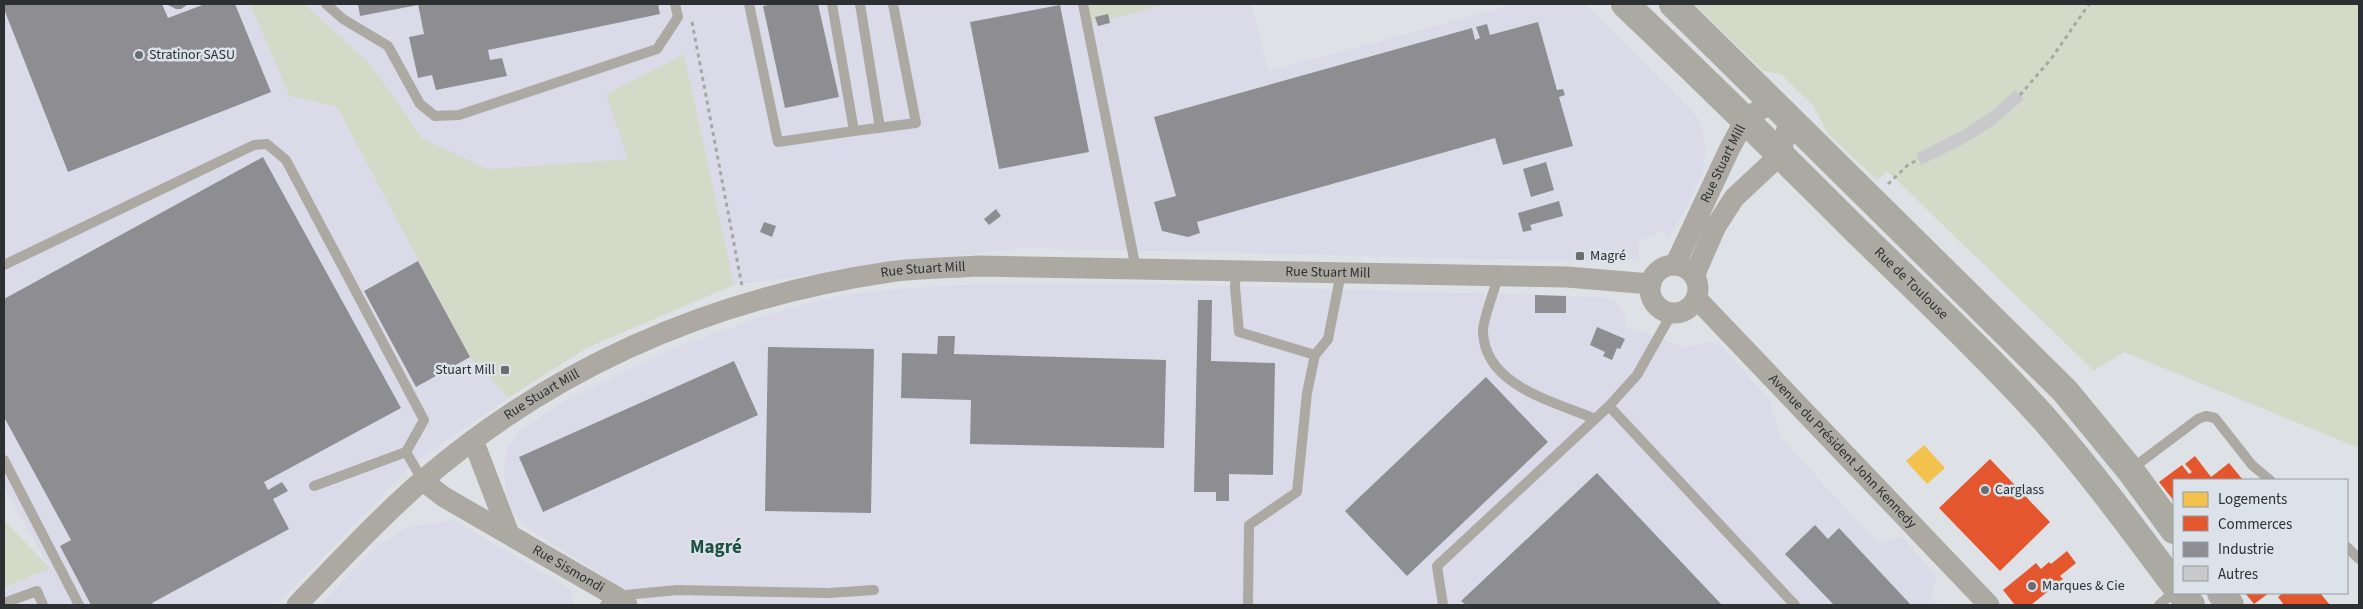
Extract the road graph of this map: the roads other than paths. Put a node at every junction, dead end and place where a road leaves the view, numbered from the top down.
1 (326, 4) edge
2 (675, 4) edge
3 (750, 4) edge
4 (832, 4) edge
5 (860, 4) edge
6 (893, 4) edge
7 (1083, 4) edge
8 (1626, 4) edge
9 (1673, 4) edge
10 (1781, 110) junction
11 (1746, 118) junction
12 (880, 128) junction
13 (854, 131) junction
14 (1780, 154) junction
15 (4, 266) edge
16 (1675, 266) junction
17 (1136, 269) junction
18 (1236, 271) junction
19 (1341, 273) junction
20 (1498, 276) junction
21 (1694, 276) junction
22 (1651, 284) junction
23 (1696, 298) junction
24 (1672, 313) junction
25 (1315, 355) junction
26 (1609, 406) junction
27 (1594, 419) junction
28 (473, 440) junction
29 (406, 452) junction
30 (4, 460) edge
31 (2130, 470) junction
32 (2269, 479) edge
33 (423, 480) junction
34 (314, 486) dead end
35 (2173, 529) edge
36 (509, 534) junction
37 (2348, 548) edge
38 (2359, 559) edge
39 (2173, 583) edge
40 (874, 590) dead end
41 (2173, 593) edge
42 (2182, 594) edge
43 (2222, 594) edge
44 (616, 602) edge
45 (4, 603) edge
46 (43, 605) edge
47 (79, 605) edge
48 (298, 605) edge
49 (1248, 605) edge
50 (1444, 605) edge
51 (1795, 605) edge
52 (1989, 605) edge
53 (2159, 605) edge
54 (2191, 605) edge
55 (2230, 605) edge

1 - 2 lane
3 - 13 lane
4 - 13 lane
5 - 12 lane
6 - 12 lane
7 - 17 lane
8 - 11 main road, Rue de Toulouse
9 - 10 main road
10 - 11 street, Rue Stuart Mill
10 - 14 street
10 - 31 main road
11 - 14 main road, Rue de Toulouse
11 - 16 street, Rue Stuart Mill
12 - 13 lane
14 - 21 street, Rue Stuart Mill
14 - 39 main road, Rue de Toulouse
15 - 29 lane
16 - 21 street
16 - 22 street
17 - 18 street, Rue Stuart Mill
17 - 28 street, Rue Stuart Mill
18 - 19 street, Rue Stuart Mill
18 - 25 lane
19 - 20 street, Rue Stuart Mill
19 - 25 lane
20 - 22 street, Rue Stuart Mill
20 - 27 lane
21 - 23 street
22 - 24 street
23 - 24 street
23 - 52 street, Avenue du Président John Kennedy
24 - 26 lane
25 - 49 lane
26 - 27 lane
26 - 51 lane
27 - 50 lane
28 - 33 street, Rue Stuart Mill
28 - 36 street
29 - 33 lane
29 - 34 lane
30 - 47 lane
31 - 32 lane
31 - 35 main road
33 - 36 street, Rue Sismondi
33 - 48 street, Rue Stuart Mill
36 - 44 street, Rue Sismondi
37 - 38 lane
40 - 44 lane
41 - 53 lane
42 - 54 main road
43 - 55 main road
45 - 46 lane

